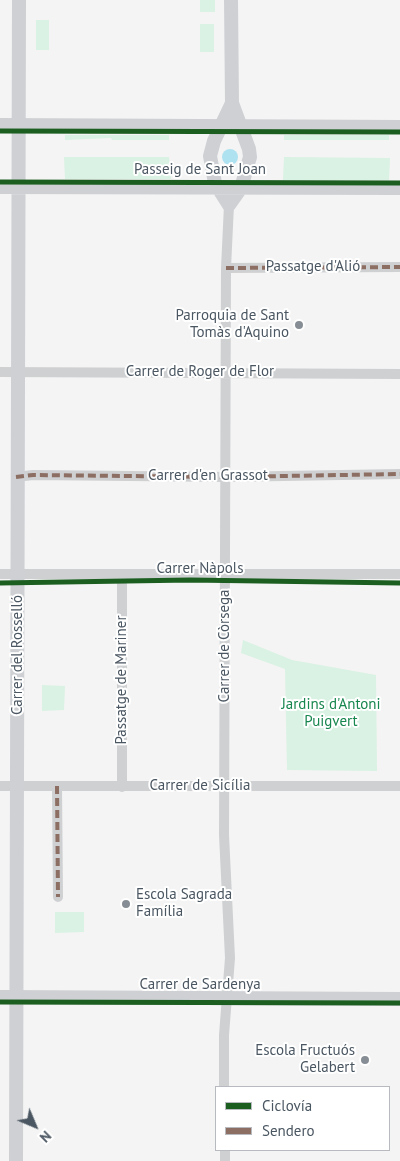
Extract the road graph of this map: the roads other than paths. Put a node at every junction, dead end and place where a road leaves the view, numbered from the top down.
1 (19, 0) edge
2 (231, 0) edge
3 (232, 103) junction
4 (0, 125) edge
5 (18, 125) junction
6 (220, 127) junction
7 (240, 127) junction
8 (400, 127) edge
9 (0, 187) edge
10 (17, 187) junction
11 (218, 188) junction
12 (240, 188) junction
13 (400, 188) edge
14 (229, 205) junction
15 (400, 267) edge
16 (226, 268) junction
17 (0, 372) edge
18 (17, 372) junction
19 (225, 373) junction
20 (400, 374) edge
21 (400, 474) edge
22 (16, 477) junction
23 (225, 477) junction
24 (0, 574) edge
25 (18, 574) junction
26 (122, 574) junction
27 (225, 574) junction
28 (400, 574) edge
29 (0, 786) edge
30 (19, 786) junction
31 (57, 786) junction
32 (224, 786) junction
33 (400, 786) edge
34 (122, 787) junction
35 (58, 897) dead end
36 (0, 997) edge
37 (16, 998) junction
38 (228, 998) junction
39 (400, 999) edge
40 (224, 1086) edge
41 (16, 1161) edge

1 - 5 main road, Carrer del Rosselló
2 - 3 main road
3 - 6 main road
3 - 7 main road
4 - 5 main road
5 - 6 main road
5 - 10 main road, Carrer del Rosselló
6 - 7 main road
6 - 11 main road
7 - 8 main road
7 - 12 main road
9 - 10 main road, Passeig de Sant Joan
10 - 11 main road, Passeig de Sant Joan
10 - 18 main road, Carrer del Rosselló
11 - 12 main road, Passeig de Sant Joan
11 - 14 main road
12 - 13 main road, Passeig de Sant Joan
12 - 14 main road
14 - 16 street, Carrer de Còrsega
15 - 16 street, Passatge d'Alió
16 - 19 street, Carrer de Còrsega
17 - 18 street, Carrer de Roger de Flor
18 - 19 street, Carrer de Roger de Flor
18 - 22 main road, Carrer del Rosselló
19 - 20 street, Carrer de Roger de Flor
19 - 23 street, Carrer de Còrsega
21 - 23 street, Carrer d'en Grassot
22 - 23 street, Carrer d'en Grassot
22 - 25 main road, Carrer del Rosselló
23 - 27 street, Carrer de Còrsega
24 - 25 street
25 - 26 street
25 - 30 main road, Carrer del Rosselló
26 - 27 street
26 - 34 street, Passatge de Mariner
27 - 28 street
27 - 32 street, Carrer de Còrsega
29 - 30 street, Carrer de Sicília
30 - 31 street, Carrer de Sicília
30 - 37 main road, Carrer del Rosselló
31 - 34 street, Carrer de Sicília
31 - 35 street
32 - 33 street, Carrer de Sicília
32 - 34 street, Carrer de Sicília
32 - 38 street, Carrer de Còrsega
36 - 37 main road, Carrer de Sardenya
37 - 38 main road, Carrer de Sardenya
37 - 41 main road, Carrer del Rosselló
38 - 39 main road, Carrer de Sardenya
38 - 40 street, Carrer de Còrsega

